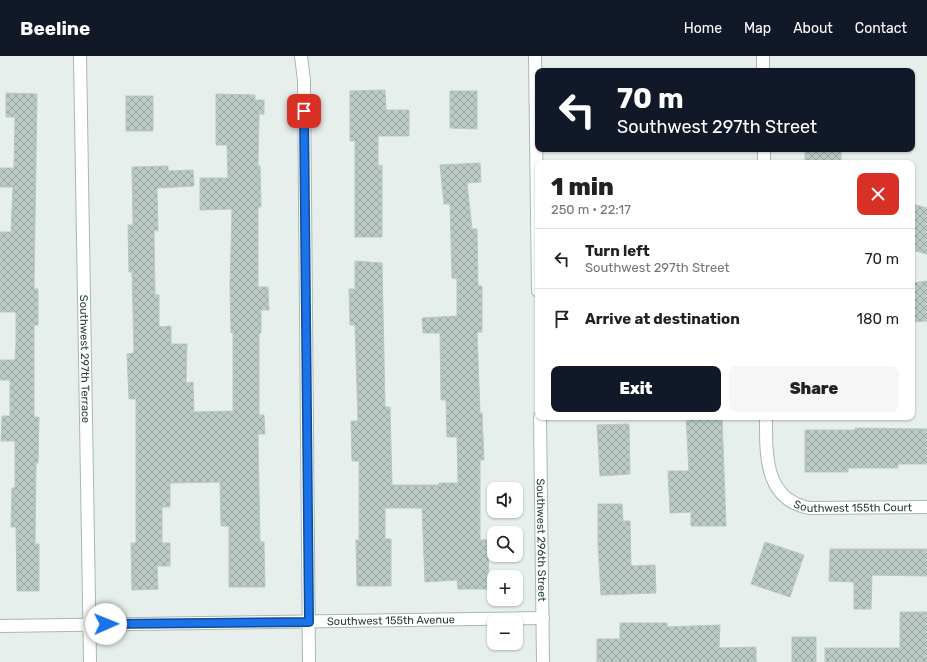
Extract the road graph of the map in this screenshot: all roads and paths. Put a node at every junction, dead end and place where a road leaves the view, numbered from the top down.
1 (80, 56) edge
2 (301, 56) edge
3 (535, 56) edge
4 (763, 56) edge
5 (535, 68) edge
6 (764, 68) edge
7 (540, 420) edge
8 (766, 420) edge
9 (927, 507) edge
10 (543, 618) junction
11 (309, 622) junction
12 (90, 624) junction
13 (0, 626) edge
14 (90, 662) edge
15 (309, 662) edge
16 (543, 662) edge

1 - 12 street, Southwest 297th Terrace
2 - 11 street
3 - 5 street
4 - 6 street
7 - 10 street, Southwest 296th Street
8 - 9 street, Southwest 155th Court
10 - 11 street, Southwest 155th Avenue
10 - 16 street, Southwest 296th Street
11 - 12 street, Southwest 155th Avenue
11 - 15 street
12 - 13 street, Southwest 155th Avenue
12 - 14 street, Southwest 297th Terrace

